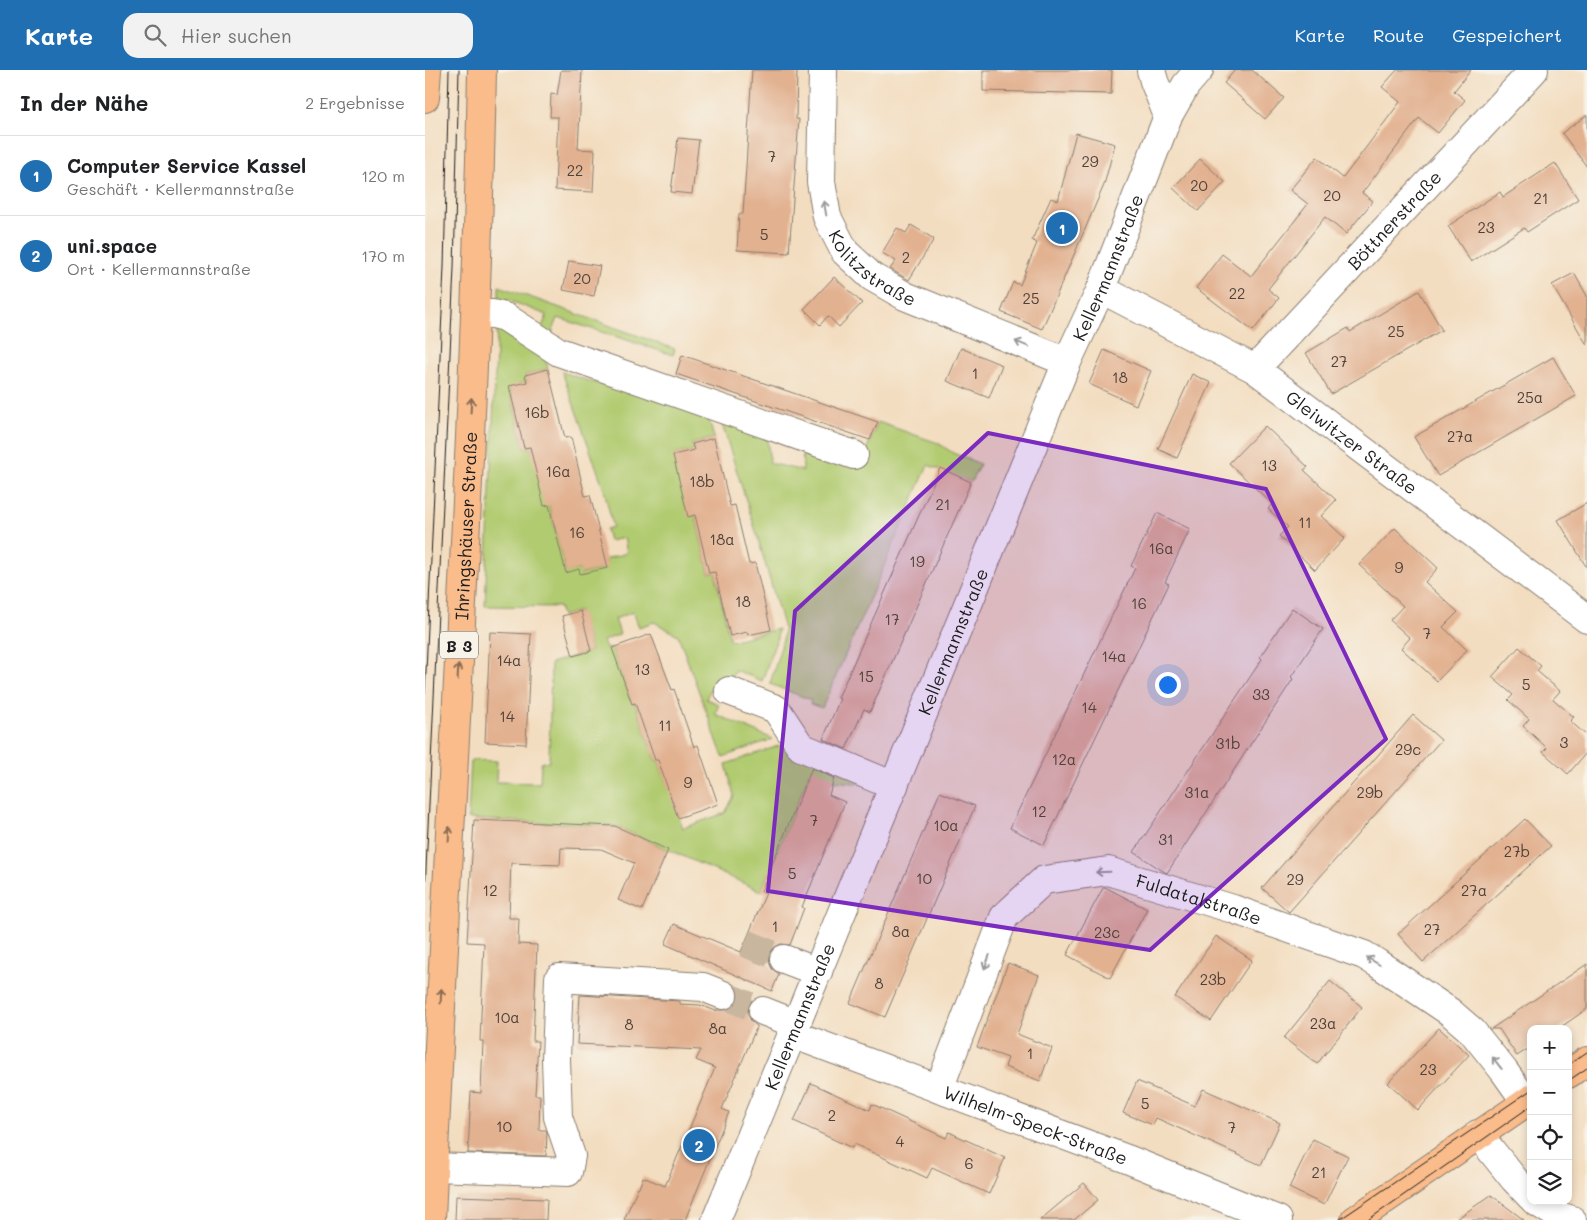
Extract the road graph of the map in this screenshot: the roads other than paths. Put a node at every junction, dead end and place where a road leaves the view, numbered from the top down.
1 (427, 70) edge
2 (482, 70) edge
3 (823, 70) edge
4 (1151, 70) edge
5 (1199, 70) edge
6 (1534, 70) edge
7 (425, 98) edge
8 (1168, 116) junction
9 (1101, 289) junction
10 (476, 314) junction
11 (1067, 362) junction
12 (1255, 369) junction
13 (855, 455) dead end
14 (1587, 620) edge
15 (729, 691) dead end
16 (894, 786) junction
17 (784, 959) tunnel mouth
18 (817, 972) junction
19 (723, 995) tunnel mouth
20 (763, 1011) tunnel mouth
21 (794, 1029) junction
22 (1587, 1061) edge
23 (1572, 1071) edge
24 (939, 1089) junction
25 (1527, 1100) edge
26 (1527, 1102) edge
27 (1478, 1134) junction
28 (434, 1167) junction
29 (1527, 1193) edge
30 (1541, 1205) edge
31 (431, 1220) edge
32 (716, 1220) edge
33 (1278, 1220) edge
34 (1355, 1220) edge
35 (1572, 1220) edge

1 - 7 main road
2 - 10 main road, Ihringshäuser Straße / B 3
11 -> 3 street, Kolitzstraße
4 - 8 street
5 - 8 street, Kellermannstraße
6 - 12 street, Böttnerstraße
8 - 9 street, Kellermannstraße
9 - 11 street, Kellermannstraße
9 - 12 street, Gleiwitzer Straße
10 - 13 street
28 -> 10 main road, Ihringshäuser Straße / B 3
11 - 16 street, Kellermannstraße
12 - 14 street, Gleiwitzer Straße
15 - 16 street
16 - 18 street, Kellermannstraße
17 - 18 street
18 - 21 street, Kellermannstraße
19 - 28 street
20 - 21 street, Wilhelm-Speck-Straße
21 - 24 street, Wilhelm-Speck-Straße
21 - 32 street, Kellermannstraße
22 - 23 main road
25 -> 24 street, Fuldatalstraße
24 - 33 street, Wilhelm-Speck-Straße
26 - 27 main road, Fuldatalstraße
27 - 29 street
27 - 34 main road, Fuldatalstraße
28 - 31 main road, Ihringshäuser Straße / B 3
30 - 35 street

